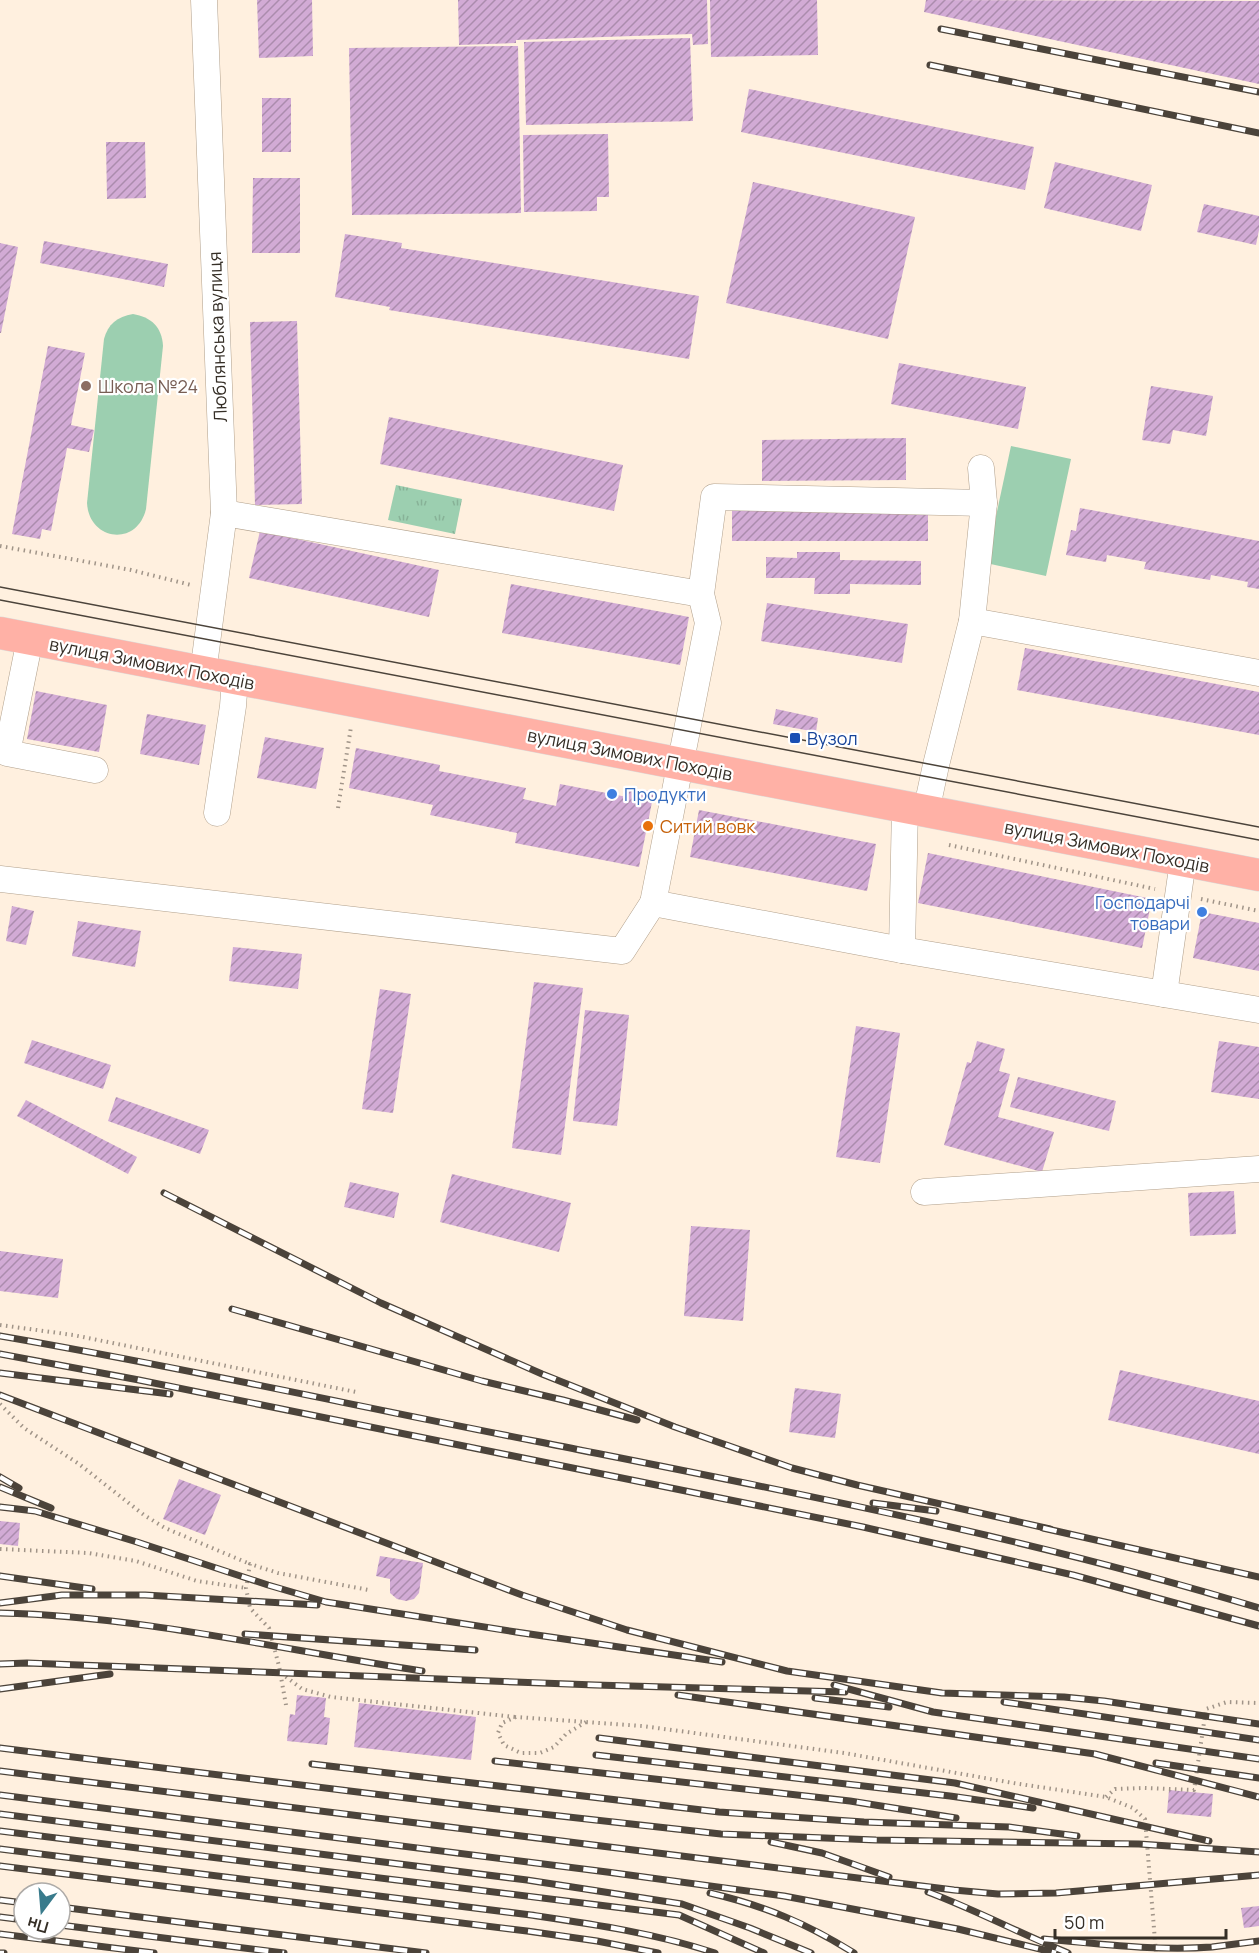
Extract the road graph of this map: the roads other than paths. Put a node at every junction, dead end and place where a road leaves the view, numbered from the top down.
1 (204, 0) edge
2 (981, 468) dead end
3 (984, 503) junction
4 (224, 513) junction
5 (701, 594) junction
6 (972, 621) junction
7 (0, 633) edge
8 (30, 639) junction
9 (203, 673) junction
10 (1259, 673) edge
11 (235, 679) junction
12 (681, 764) junction
13 (95, 770) dead end
14 (916, 809) junction
15 (217, 813) dead end
16 (1183, 861) junction
17 (1259, 875) edge
18 (0, 879) edge
19 (653, 903) junction
20 (902, 950) junction
21 (1164, 994) junction
22 (1259, 1010) edge
23 (1259, 1170) edge
24 (924, 1192) dead end

1 - 4 street, Люблянська вулиця
2 - 3 street
3 - 5 street
3 - 6 street
4 - 5 street
4 - 9 street, Люблянська вулиця
5 - 12 street
6 - 10 street
6 - 14 street
7 - 8 main road, вулиця Зимових Походів
8 - 9 main road, вулиця Зимових Походів
8 - 13 street
9 - 11 main road, вулиця Зимових Походів
11 - 12 main road, вулиця Зимових Походів
11 - 15 street
12 - 14 main road, вулиця Зимових Походів
12 - 19 street
14 - 16 main road, вулиця Зимових Походів
14 - 20 street
16 - 17 main road, вулиця Зимових Походів
16 - 21 street
18 - 19 street
19 - 20 street
20 - 21 street
21 - 22 street
23 - 24 street

